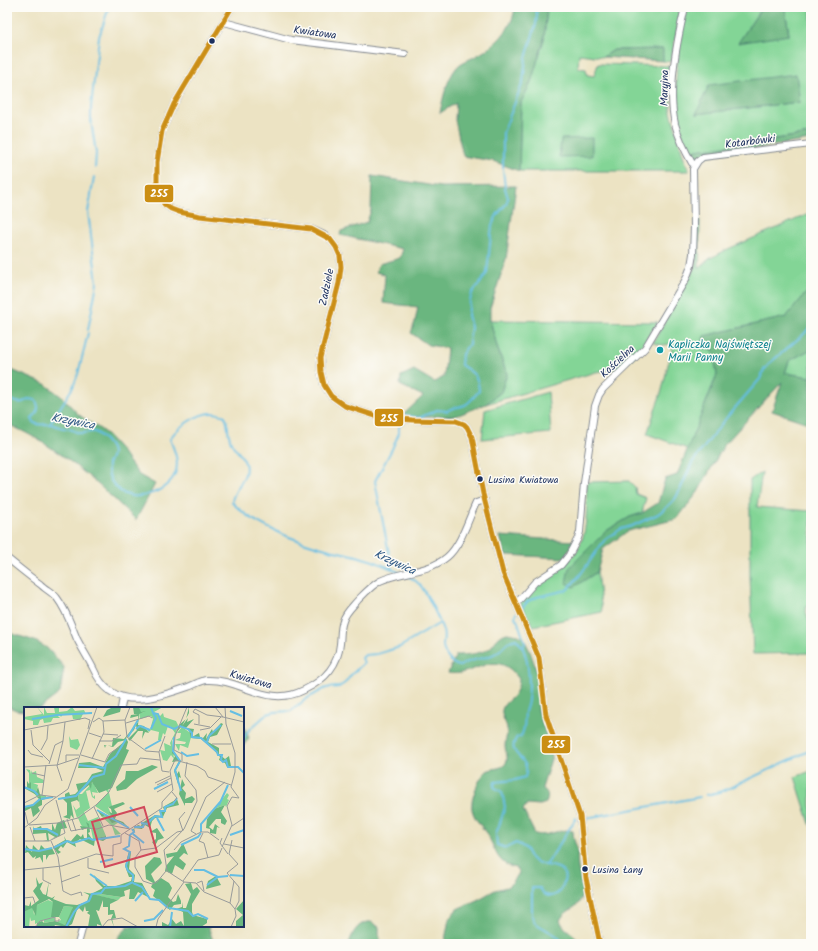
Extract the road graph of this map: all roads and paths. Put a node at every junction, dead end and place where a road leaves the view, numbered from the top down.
1 (232, 7) edge
2 (685, 7) edge
3 (224, 22) junction
4 (405, 54) dead end
5 (811, 144) edge
6 (695, 164) junction
7 (484, 497) junction
8 (7, 558) edge
9 (516, 604) junction
10 (123, 698) junction
11 (121, 707) edge
12 (83, 927) edge
13 (78, 944) edge
14 (600, 944) edge

1 - 3 street, Zadziele
2 - 6 street, Maryjna
3 - 4 street, Kwiatowa
3 - 7 street, Zadziele
5 - 6 street, Kotarbówki
6 - 9 street, Kościelna
7 - 9 street
7 - 10 street, Kwiatowa
8 - 10 street
9 - 14 street
10 - 11 street
12 - 13 street

